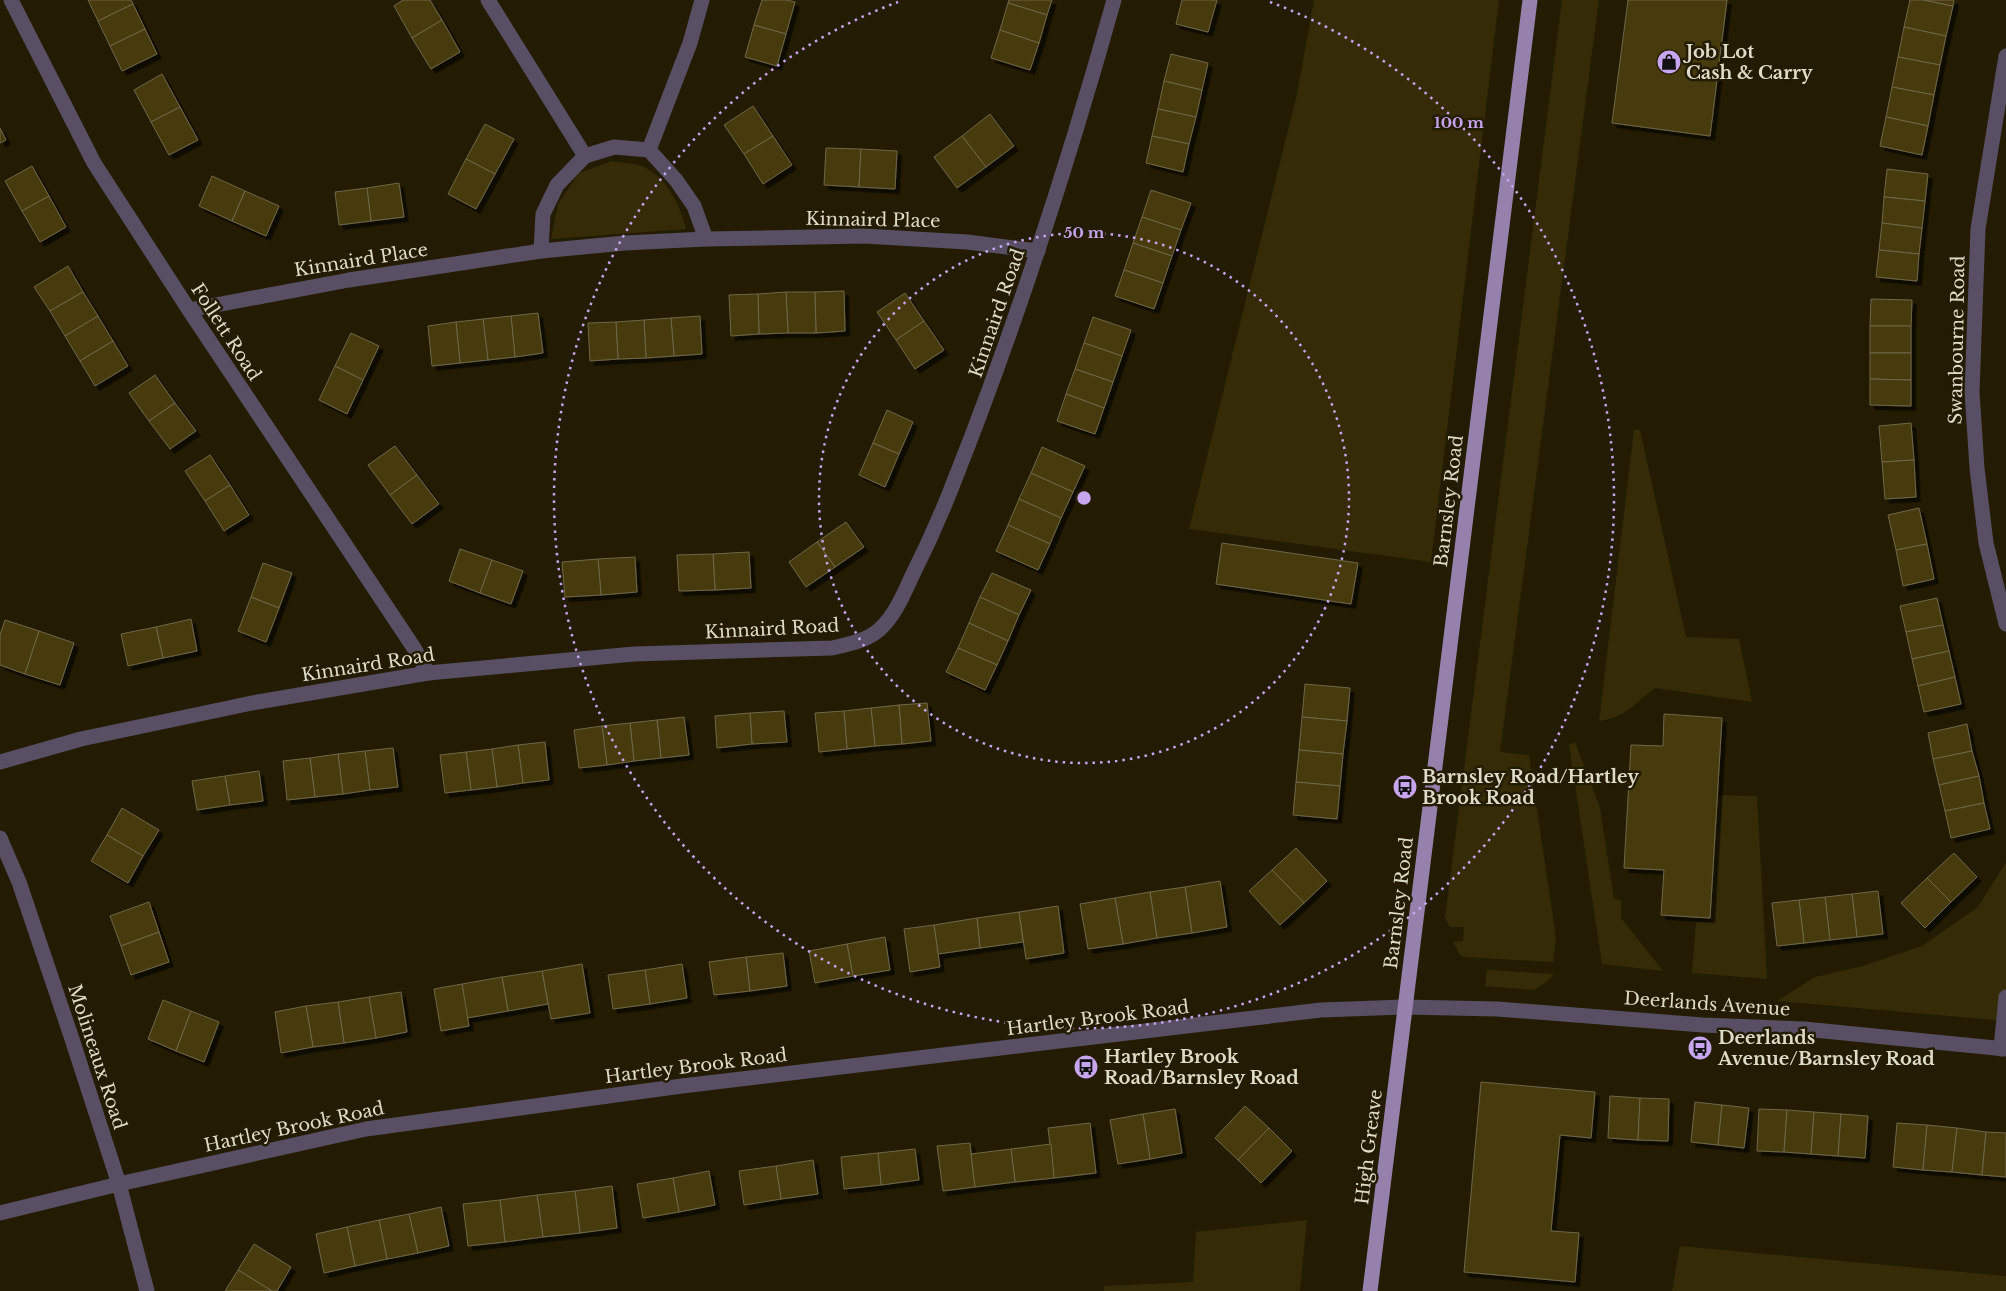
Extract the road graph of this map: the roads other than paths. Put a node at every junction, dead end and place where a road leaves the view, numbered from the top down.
1 (11, 0) edge
2 (488, 0) edge
3 (702, 0) edge
4 (1114, 0) edge
5 (1530, 0) edge
6 (2006, 56) edge
7 (649, 150) junction
8 (585, 156) junction
9 (706, 238) junction
10 (541, 251) junction
11 (1038, 251) junction
12 (189, 310) junction
13 (2006, 624) edge
14 (428, 673) junction
15 (0, 762) edge
16 (0, 838) edge
17 (2006, 997) edge
18 (1404, 1007) junction
19 (2003, 1049) edge
20 (119, 1184) junction
21 (0, 1213) edge
22 (147, 1291) edge
23 (1370, 1291) edge

1 - 12 street, Follett Road
2 - 8 street
3 - 7 street
4 - 11 street, Kinnaird Road
5 - 18 main road, Barnsley Road
6 - 13 street, Swanbourne Road
7 - 8 street
7 - 9 street
8 - 10 street
9 - 10 street, Kinnaird Place
9 - 11 street, Kinnaird Place
10 - 12 street, Kinnaird Place
11 - 14 street, Kinnaird Road
12 - 14 street, Follett Road
14 - 15 street, Kinnaird Road
16 - 20 street, Molineaux Road
17 - 19 street
18 - 19 street, Deerlands Avenue
18 - 20 street, Hartley Brook Road
18 - 23 main road, High Greave
20 - 21 street, Hartley Brook Road
20 - 22 street, Molineaux Road

